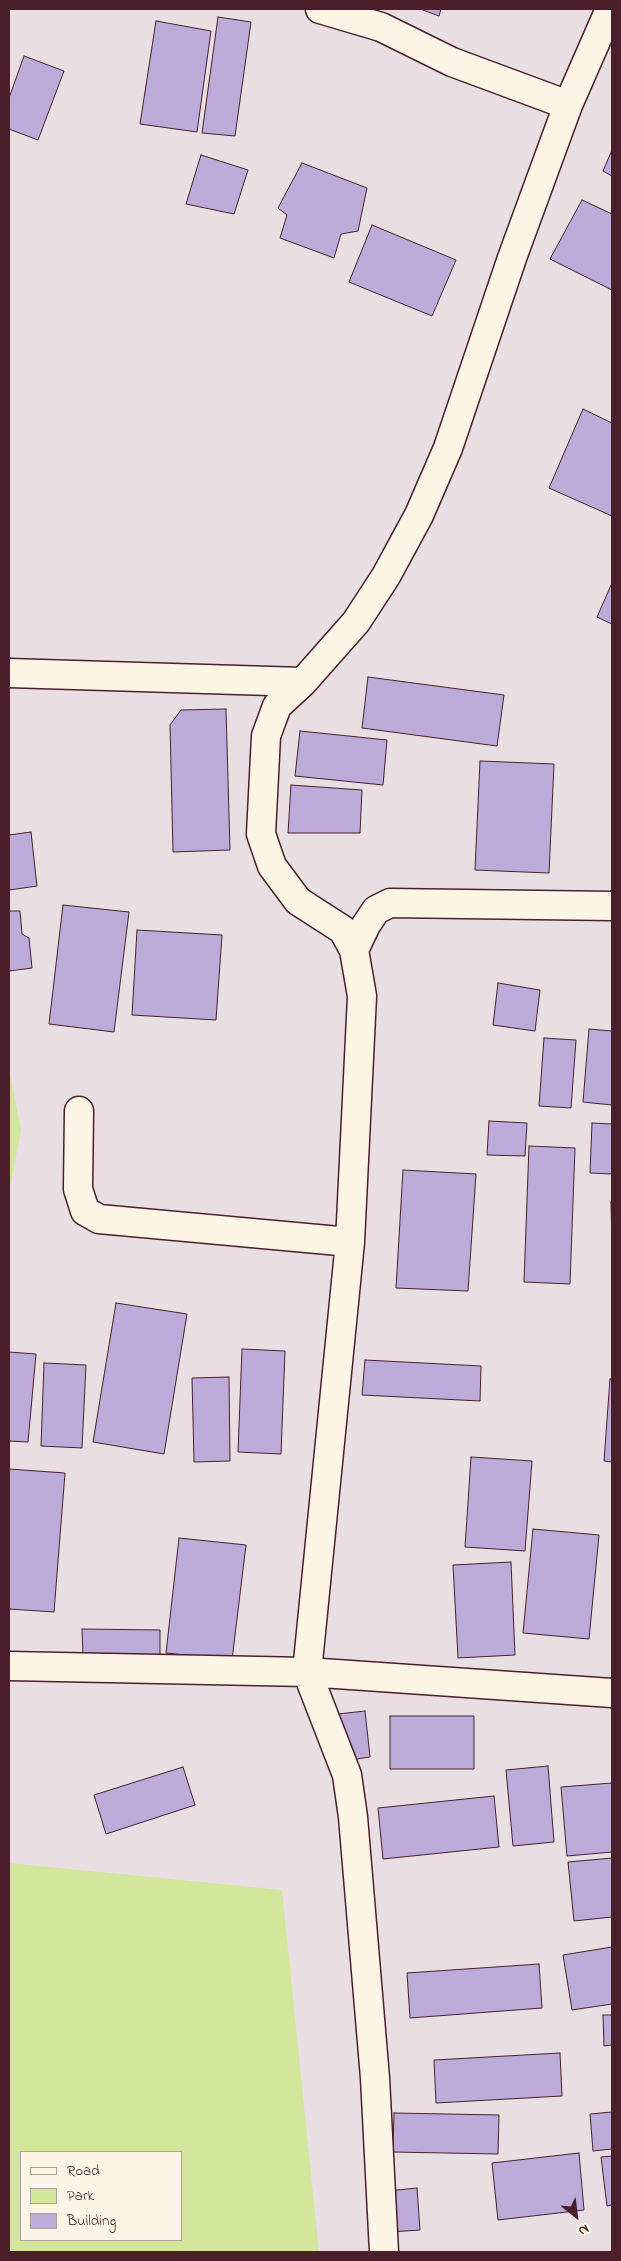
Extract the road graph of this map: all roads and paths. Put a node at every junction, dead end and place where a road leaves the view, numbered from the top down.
1 (320, 9) edge
2 (610, 9) edge
3 (568, 105) junction
4 (9, 673) edge
5 (303, 682) junction
6 (612, 906) edge
7 (354, 950) junction
8 (78, 1111) dead end
9 (350, 1242) junction
10 (9, 1666) edge
11 (307, 1672) junction
12 (612, 1693) edge
13 (384, 2252) edge

1 - 3 street
2 - 3 street
3 - 5 street
4 - 5 street
5 - 7 street
6 - 7 street
7 - 9 street
8 - 9 street
9 - 11 street
10 - 11 street
11 - 12 street
11 - 13 street

